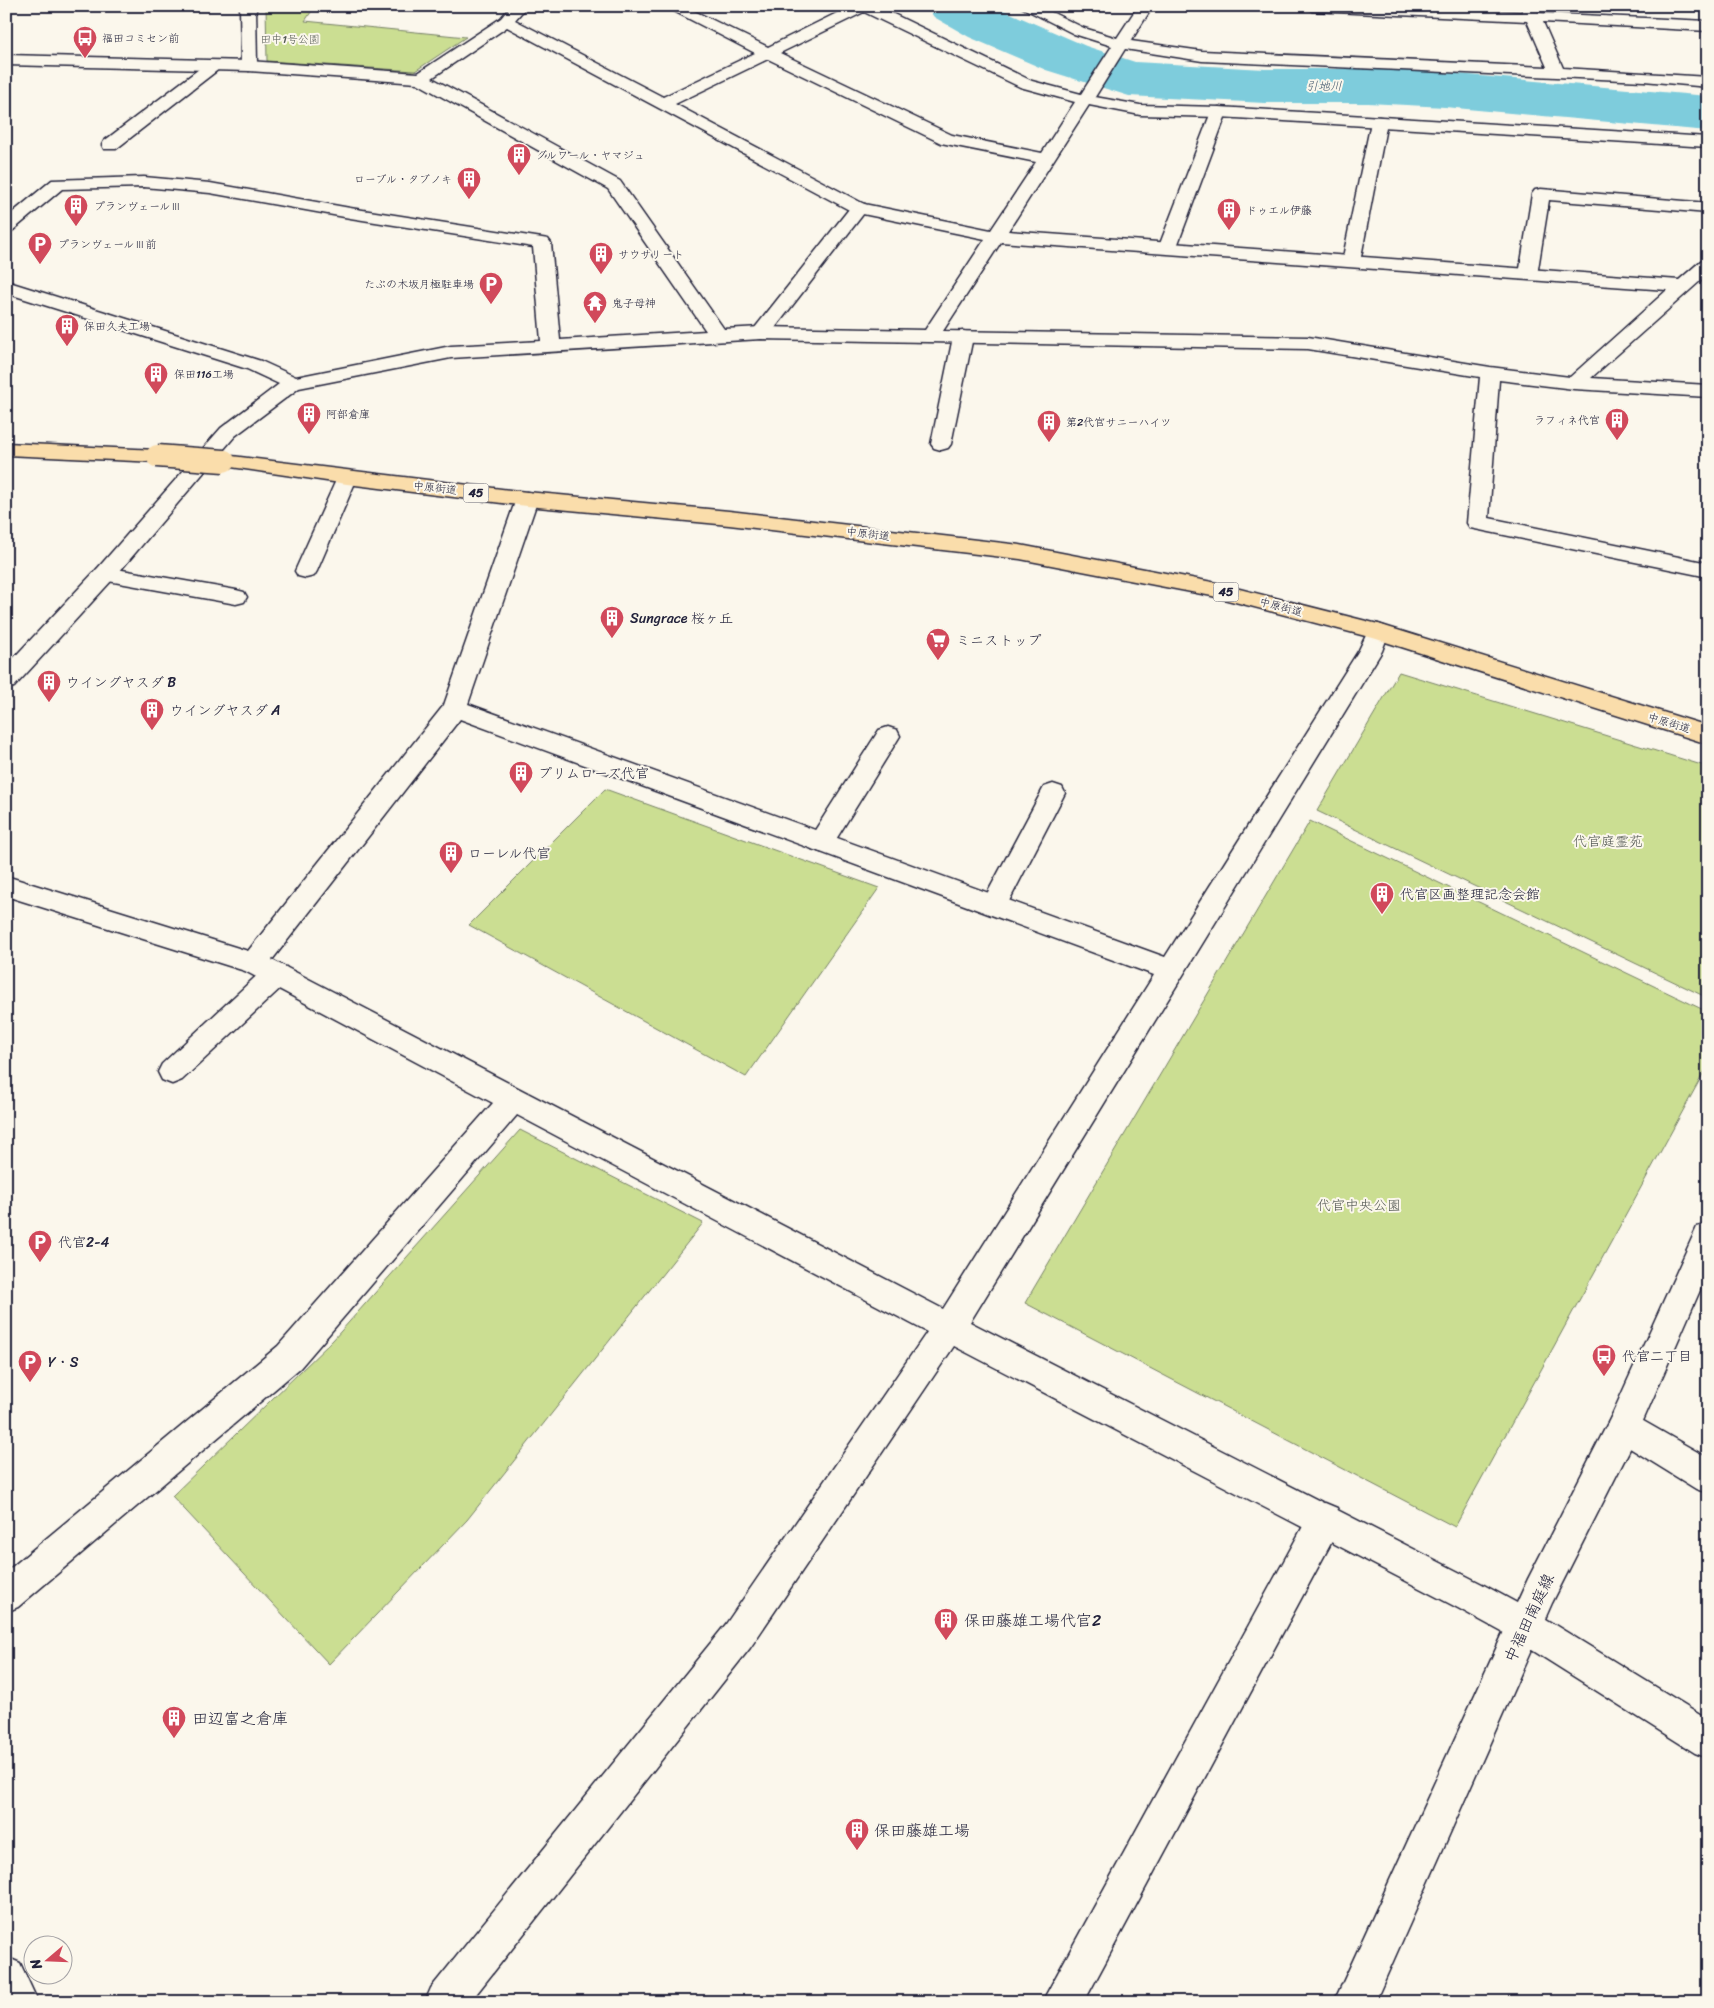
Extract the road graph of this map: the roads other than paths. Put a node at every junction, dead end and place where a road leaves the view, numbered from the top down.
1 (248, 6) edge
2 (520, 6) edge
3 (671, 6) edge
4 (864, 6) edge
5 (1026, 6) edge
6 (1146, 6) edge
7 (1312, 6) edge
8 (1531, 12) edge
9 (506, 21) junction
10 (1708, 26) edge
11 (1120, 44) junction
12 (766, 53) junction
13 (6, 60) edge
14 (213, 66) junction
15 (249, 66) junction
16 (1557, 72) junction
17 (421, 78) junction
18 (1708, 82) edge
19 (1090, 94) junction
20 (664, 103) junction
21 (1219, 112) junction
22 (1380, 122) junction
23 (1708, 142) edge
24 (110, 145) dead end
25 (1047, 159) junction
26 (860, 208) junction
27 (1708, 208) edge
28 (6, 227) edge
29 (996, 236) junction
30 (1167, 249) junction
31 (1351, 262) junction
32 (1708, 264) edge
33 (1528, 275) junction
34 (1682, 286) junction
35 (6, 287) edge
36 (761, 333) junction
37 (718, 334) junction
38 (931, 335) junction
39 (963, 337) junction
40 (551, 346) junction
41 (1490, 373) junction
42 (293, 383) junction
43 (1574, 383) junction
44 (1708, 391) edge
45 (941, 444) dead end
46 (6, 450) edge
47 (347, 478) junction
48 (527, 499) junction
49 (1708, 570) edge
50 (306, 571) dead end
51 (105, 574) junction
52 (236, 597) dead end
53 (1378, 632) junction
54 (6, 681) edge
55 (455, 708) junction
56 (1708, 735) edge
57 (888, 736) dead end
58 (1053, 792) dead end
59 (821, 842) junction
60 (6, 886) edge
61 (994, 905) junction
62 (265, 969) junction
63 (1172, 971) junction
64 (172, 1072) dead end
65 (514, 1099) junction
66 (1708, 1237) edge
67 (950, 1326) junction
68 (1624, 1426) junction
69 (1708, 1477) edge
70 (1325, 1520) junction
71 (6, 1595) edge
72 (1525, 1626) junction
73 (1708, 1740) edge
74 (6, 1977) edge
75 (18, 2002) edge
76 (445, 2002) edge
77 (1062, 2002) edge
78 (1354, 2002) edge

1 - 15 street
2 - 9 street
3 - 12 street
4 - 12 street
4 - 19 street
5 - 11 street
6 - 11 street
7 - 8 street
8 - 10 street
8 - 16 street
9 - 17 street
9 - 20 street
11 - 16 street
11 - 19 street
12 - 20 street
12 - 25 street
13 - 14 street
14 - 15 street
14 - 24 street
15 - 17 street
16 - 18 street
17 - 37 street
19 - 21 street
19 - 25 street
20 - 26 street
21 - 22 street
21 - 30 street
22 - 23 street
22 - 31 street
25 - 29 street
26 - 29 street
26 - 36 street
27 - 33 street
28 - 40 street
29 - 30 street
29 - 38 street
30 - 31 street
31 - 33 street
32 - 34 street
33 - 34 street
34 - 43 street
35 - 42 street
36 - 37 street
36 - 38 street
37 - 40 street
38 - 39 street
39 - 41 street
39 - 45 street
40 - 42 street
41 - 43 street
41 - 49 street
42 - 51 street
43 - 44 street
46 - 47 main road, 中原街道 / 45, bridge
47 - 48 main road, 中原街道 / 45
47 - 50 street
48 - 53 main road, 中原街道 / 45
48 - 55 street
51 - 52 street
51 - 54 street
53 - 56 main road, 中原街道 / 45
53 - 63 street
55 - 59 street
55 - 62 street
57 - 59 street
58 - 61 street
59 - 61 street
60 - 62 street
61 - 63 street
62 - 64 street
62 - 65 street
63 - 67 street
65 - 67 street
65 - 71 street
66 - 68 street, 中福田南庭線
67 - 70 street
67 - 76 street
68 - 69 street
68 - 72 street, 中福田南庭線
70 - 72 street
70 - 77 street
72 - 73 street
72 - 78 street, 中福田南庭線
74 - 75 street

